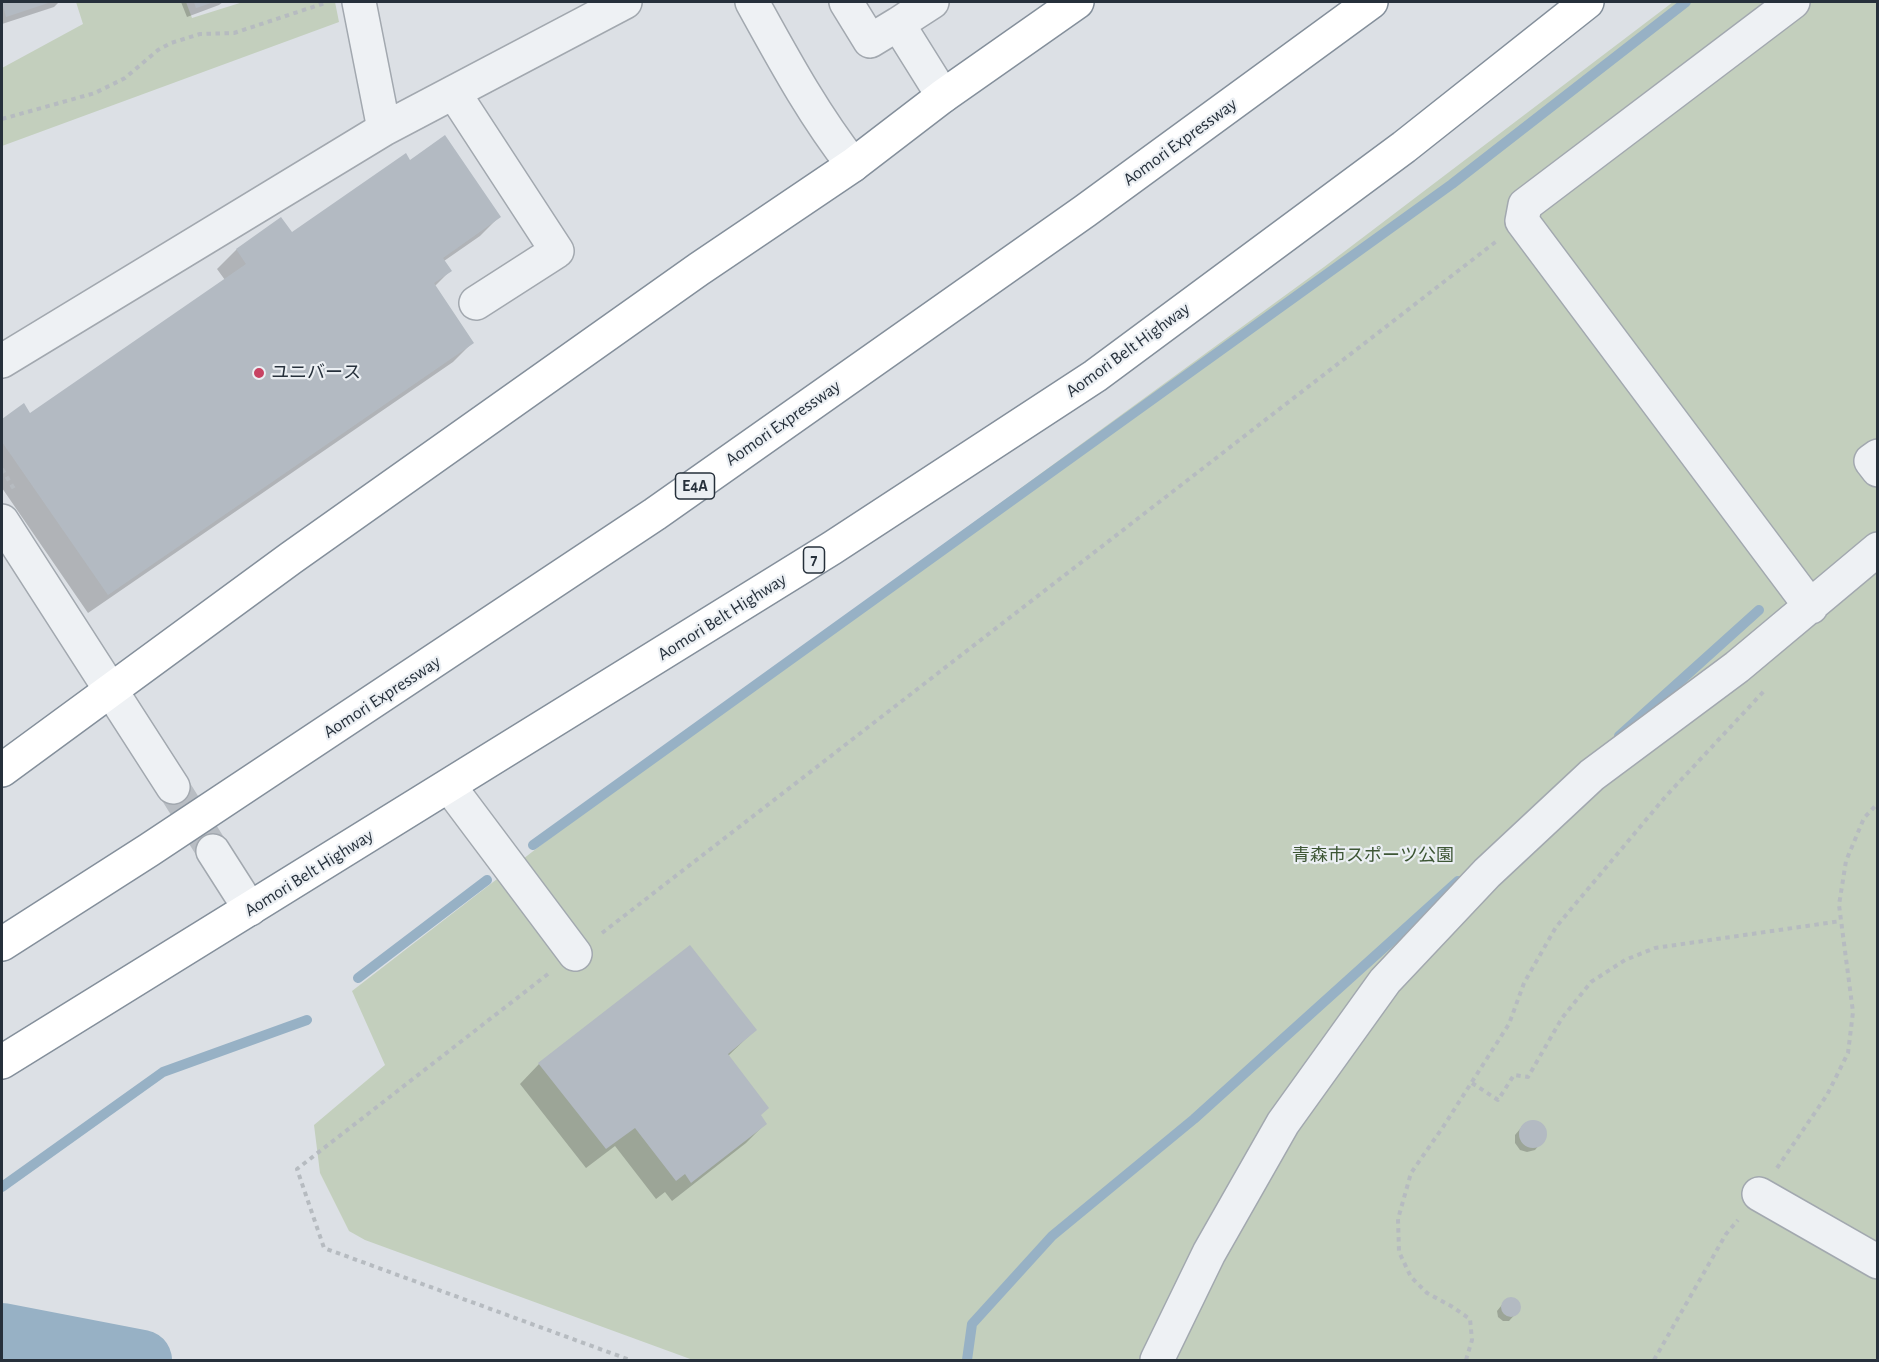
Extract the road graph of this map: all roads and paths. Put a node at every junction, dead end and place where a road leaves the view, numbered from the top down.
1 (329, 2) edge
2 (359, 2) edge
3 (625, 2) edge
4 (752, 2) edge
5 (846, 2) edge
6 (932, 2) edge
7 (1371, 2) edge
8 (1587, 2) edge
9 (1793, 2) edge
10 (1056, 7) edge
11 (898, 24) junction
12 (454, 93) junction
13 (943, 96) junction
14 (2, 119) edge
15 (384, 129) junction
16 (853, 165) junction
17 (1522, 222) junction
18 (476, 303) dead end
19 (2, 361) edge
20 (1878, 456) edge
21 (1878, 470) edge
22 (2, 521) edge
23 (1878, 549) edge
24 (1811, 607) junction
25 (1769, 686) dead end
26 (110, 690) junction
27 (2, 770) edge
28 (449, 786) junction
29 (173, 787) tunnel mouth
30 (1878, 803) edge
31 (213, 852) tunnel mouth
32 (250, 909) junction
33 (1842, 921) junction
34 (2, 944) edge
35 (575, 954) junction
36 (2, 1062) edge
37 (1472, 1083) junction
38 (1759, 1194) junction
39 (1878, 1262) edge
40 (630, 1360) edge
41 (1156, 1360) edge
42 (1466, 1360) edge
43 (1654, 1360) edge

1 - 14 path
2 - 15 street
3 - 12 street
4 - 16 street
5 - 11 street
6 - 11 street
7 - 34 highway, Aomori Expressway / E4A
8 - 28 highway, Aomori Belt Highway / 7
9 - 17 street
10 - 13 highway
11 - 13 street
12 - 15 street
12 - 18 street
13 - 16 highway
15 - 19 street
16 - 26 highway
17 - 24 street
17 - 35 path
20 - 21 street
22 - 26 street
23 - 24 street
24 - 41 street
25 - 37 path
26 - 27 highway
26 - 29 street
28 - 32 highway, Aomori Belt Highway / 7
28 - 35 street
30 - 33 path
31 - 32 street
32 - 36 highway, Aomori Belt Highway / 7
33 - 37 path
33 - 38 path
35 - 40 path
37 - 42 path
38 - 39 street
38 - 43 path

